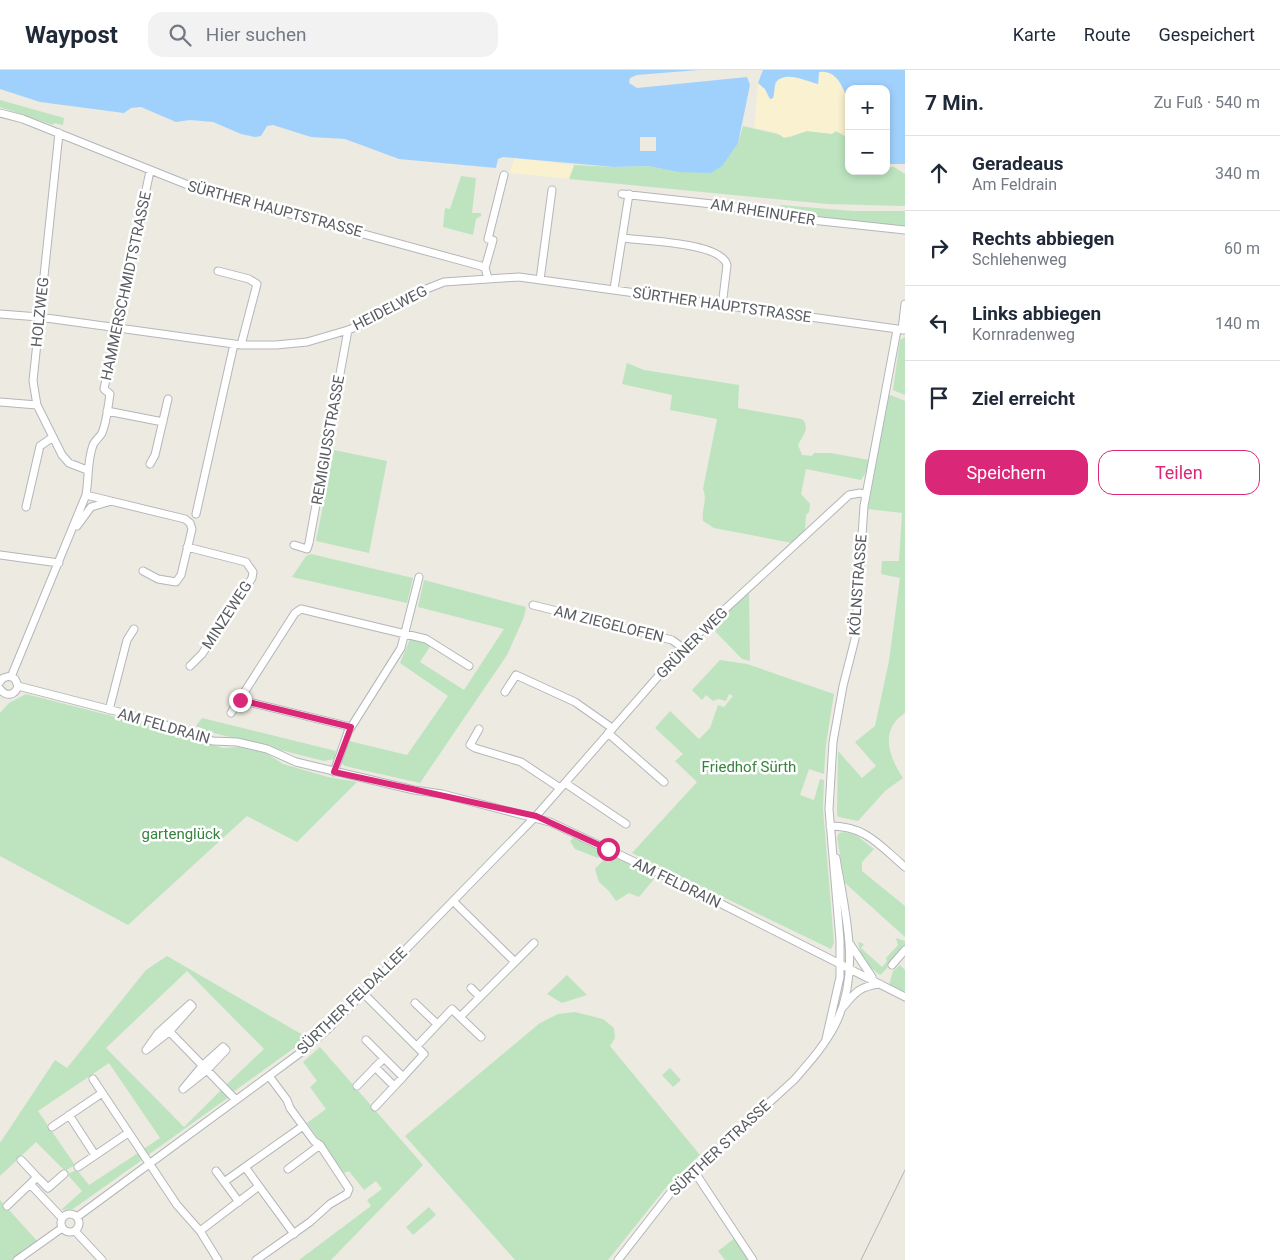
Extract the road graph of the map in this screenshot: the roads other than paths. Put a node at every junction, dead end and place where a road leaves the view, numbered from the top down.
1 (0, 113) edge
2 (60, 133) junction
3 (150, 171) junction
4 (504, 176) dead end
5 (552, 190) dead end
6 (905, 230) edge
7 (623, 238) junction
8 (485, 268) junction
9 (218, 271) dead end
10 (488, 278) junction
11 (540, 280) junction
12 (614, 290) junction
13 (905, 304) edge
14 (722, 306) junction
15 (0, 314) edge
16 (39, 317) junction
17 (118, 328) junction
18 (348, 330) junction
19 (901, 330) edge
20 (237, 345) junction
21 (168, 399) dead end
22 (0, 402) edge
23 (37, 405) junction
24 (107, 411) junction
25 (163, 422) junction
26 (53, 438) junction
27 (150, 464) dead end
28 (87, 470) junction
29 (86, 494) junction
30 (866, 495) junction
31 (111, 501) junction
32 (26, 507) dead end
33 (196, 514) dead end
34 (72, 532) junction
35 (294, 545) dead end
36 (187, 547) junction
37 (0, 555) edge
38 (59, 563) junction
39 (143, 571) dead end
40 (419, 577) dead end
41 (533, 605) dead end
42 (134, 629) dead end
43 (405, 634) junction
44 (683, 648) junction
45 (190, 666) dead end
46 (469, 666) dead end
47 (11, 677) junction
48 (0, 682) edge
49 (18, 686) junction
50 (505, 692) dead end
51 (2, 694) edge
52 (240, 700) junction
53 (109, 710) junction
54 (231, 712) dead end
55 (351, 727) junction
56 (479, 730) dead end
57 (610, 731) junction
58 (334, 772) junction
59 (664, 782) dead end
60 (562, 785) junction
61 (536, 816) junction
62 (626, 824) dead end
63 (830, 826) junction
64 (831, 840) junction
65 (905, 867) edge
66 (453, 901) junction
67 (534, 943) dead end
68 (850, 944) junction
69 (905, 950) edge
70 (902, 961) edge
71 (515, 962) junction
72 (840, 963) junction
73 (892, 965) dead end
74 (849, 968) junction
75 (873, 980) junction
76 (880, 984) junction
77 (471, 988) dead end
78 (363, 993) junction
79 (905, 996) edge
80 (480, 997) junction
81 (415, 1003) dead end
82 (841, 1011) junction
83 (460, 1017) junction
84 (437, 1024) junction
85 (167, 1029) dead end
86 (481, 1037) dead end
87 (826, 1039) junction
88 (366, 1040) dead end
89 (417, 1046) junction
90 (384, 1058) junction
91 (375, 1067) junction
92 (269, 1076) junction
93 (403, 1077) junction
94 (92, 1079) dead end
95 (357, 1086) dead end
96 (394, 1086) junction
97 (102, 1094) junction
98 (236, 1100) junction
99 (375, 1107) dead end
100 (69, 1115) junction
101 (303, 1126) junction
102 (52, 1127) dead end
103 (128, 1133) junction
104 (320, 1145) junction
105 (95, 1155) junction
106 (21, 1160) dead end
107 (149, 1163) junction
108 (78, 1167) dead end
109 (245, 1167) junction
110 (288, 1169) dead end
111 (216, 1171) dead end
112 (694, 1171) junction
113 (64, 1174) dead end
114 (37, 1177) junction
115 (224, 1182) junction
116 (30, 1184) junction
117 (259, 1186) junction
118 (48, 1188) junction
119 (41, 1195) junction
120 (239, 1202) junction
121 (6, 1206) dead end
122 (77, 1217) junction
123 (62, 1218) junction
124 (62, 1228) junction
125 (75, 1231) junction
126 (200, 1231) junction
127 (294, 1234) junction
128 (17, 1260) edge
129 (102, 1260) edge
130 (218, 1260) edge
131 (256, 1260) edge
132 (618, 1260) edge
133 (753, 1260) edge

1 - 2 street, SÜRTHER HAUPTSTRASSE
2 - 3 street, SÜRTHER HAUPTSTRASSE
2 - 16 street, HOLZWEG
3 - 8 street, SÜRTHER HAUPTSTRASSE
3 - 17 street, HAMMERSCHMIDTSTRASSE
4 - 8 street
5 - 11 street
6 - 7 street, AM RHEINUFER
7 - 12 street
7 - 14 street
8 - 10 street
9 - 20 street
10 - 11 street, HEIDELWEG
10 - 18 street, HEIDELWEG
11 - 12 street, SÜRTHER HAUPTSTRASSE
12 - 14 street, SÜRTHER HAUPTSTRASSE
13 - 19 street, KÖLNSTRASSE
14 - 19 street, SÜRTHER HAUPTSTRASSE
15 - 16 street, HEIDELWEG
16 - 17 street, HEIDELWEG
16 - 23 street, HOLZWEG
17 - 20 street, HEIDELWEG
17 - 24 street, HAMMERSCHMIDTSTRASSE
18 - 20 street, HEIDELWEG
18 - 35 street, REMIGIUSSTRASSE
19 - 30 street, KÖLNSTRASSE
20 - 33 street
21 - 25 street
22 - 23 street
23 - 26 street, HOLZWEG
24 - 25 street
24 - 28 street, HAMMERSCHMIDTSTRASSE
25 - 27 street
26 - 28 street, HOLZWEG
26 - 32 street
28 - 29 street, HAMMERSCHMIDTSTRASSE
29 - 31 street
29 - 34 street, HAMMERSCHMIDTSTRASSE
30 - 44 street, GRÜNER WEG
30 - 63 street, KÖLNSTRASSE
31 - 34 street
31 - 36 street
34 - 38 street, HAMMERSCHMIDTSTRASSE
36 - 39 street
36 - 45 street, MINZEWEG
37 - 38 street
38 - 47 street, HAMMERSCHMIDTSTRASSE
40 - 43 street
41 - 44 street, AM ZIEGELOFEN
42 - 53 street
43 - 46 street
43 - 52 street
43 - 55 street
44 - 57 street, GRÜNER WEG
47 - 48 street
47 - 49 street
49 - 51 street
49 - 53 street, AM FELDRAIN
50 - 57 street
52 - 54 street
52 - 55 street
53 - 58 street, AM FELDRAIN
55 - 58 street
56 - 60 street
57 - 59 street
57 - 60 street, GRÜNER WEG
58 - 61 street, AM FELDRAIN
60 - 61 street, GRÜNER WEG
60 - 62 street
61 - 66 street, SÜRTHER FELDALLEE
61 - 72 street, AM FELDRAIN
63 - 64 street, KÖLNSTRASSE
63 - 65 street
64 - 68 street, KÖLNSTRASSE
64 - 72 street, KÖLNSTRASSE
66 - 71 street
66 - 78 street, SÜRTHER FELDALLEE
67 - 71 street
68 - 74 street, KÖLNSTRASSE
68 - 75 street
69 - 70 street
70 - 73 street
71 - 80 street
72 - 74 street, AM FELDRAIN
72 - 87 street, SÜRTHER STRASSE
74 - 75 street, AM FELDRAIN
74 - 82 street, SÜRTHER STRASSE
75 - 76 street, AM FELDRAIN
76 - 79 street, AM FELDRAIN
76 - 82 street
77 - 80 street
78 - 89 street
78 - 92 street, SÜRTHER FELDALLEE
80 - 83 street
81 - 84 street
82 - 87 street, SÜRTHER STRASSE
83 - 84 street
83 - 86 street
84 - 89 street
85 - 98 street
87 - 112 street, SÜRTHER STRASSE
88 - 90 street
89 - 93 street
90 - 91 street
90 - 93 street
91 - 95 street
91 - 96 street
92 - 98 street, SÜRTHER FELDALLEE
92 - 101 street
93 - 96 street
94 - 97 street
96 - 99 street
97 - 100 street
97 - 103 street
98 - 107 street, SÜRTHER FELDALLEE
100 - 102 street
100 - 105 street
101 - 104 street
101 - 109 street
103 - 105 street
103 - 107 street
104 - 110 street
104 - 127 street
105 - 108 street
106 - 114 street
107 - 122 street, SÜRTHER FELDALLEE
107 - 126 street
109 - 115 street
109 - 117 street
111 - 115 street
112 - 132 street, SÜRTHER STRASSE
112 - 133 street
113 - 118 street
114 - 116 street
114 - 118 street
115 - 120 street
116 - 119 street
116 - 121 street
117 - 120 street
117 - 127 street
118 - 119 street
119 - 123 street
120 - 126 street
122 - 123 street
122 - 125 street
123 - 124 street
124 - 125 street
124 - 128 street
125 - 129 street
126 - 130 street
127 - 131 street

